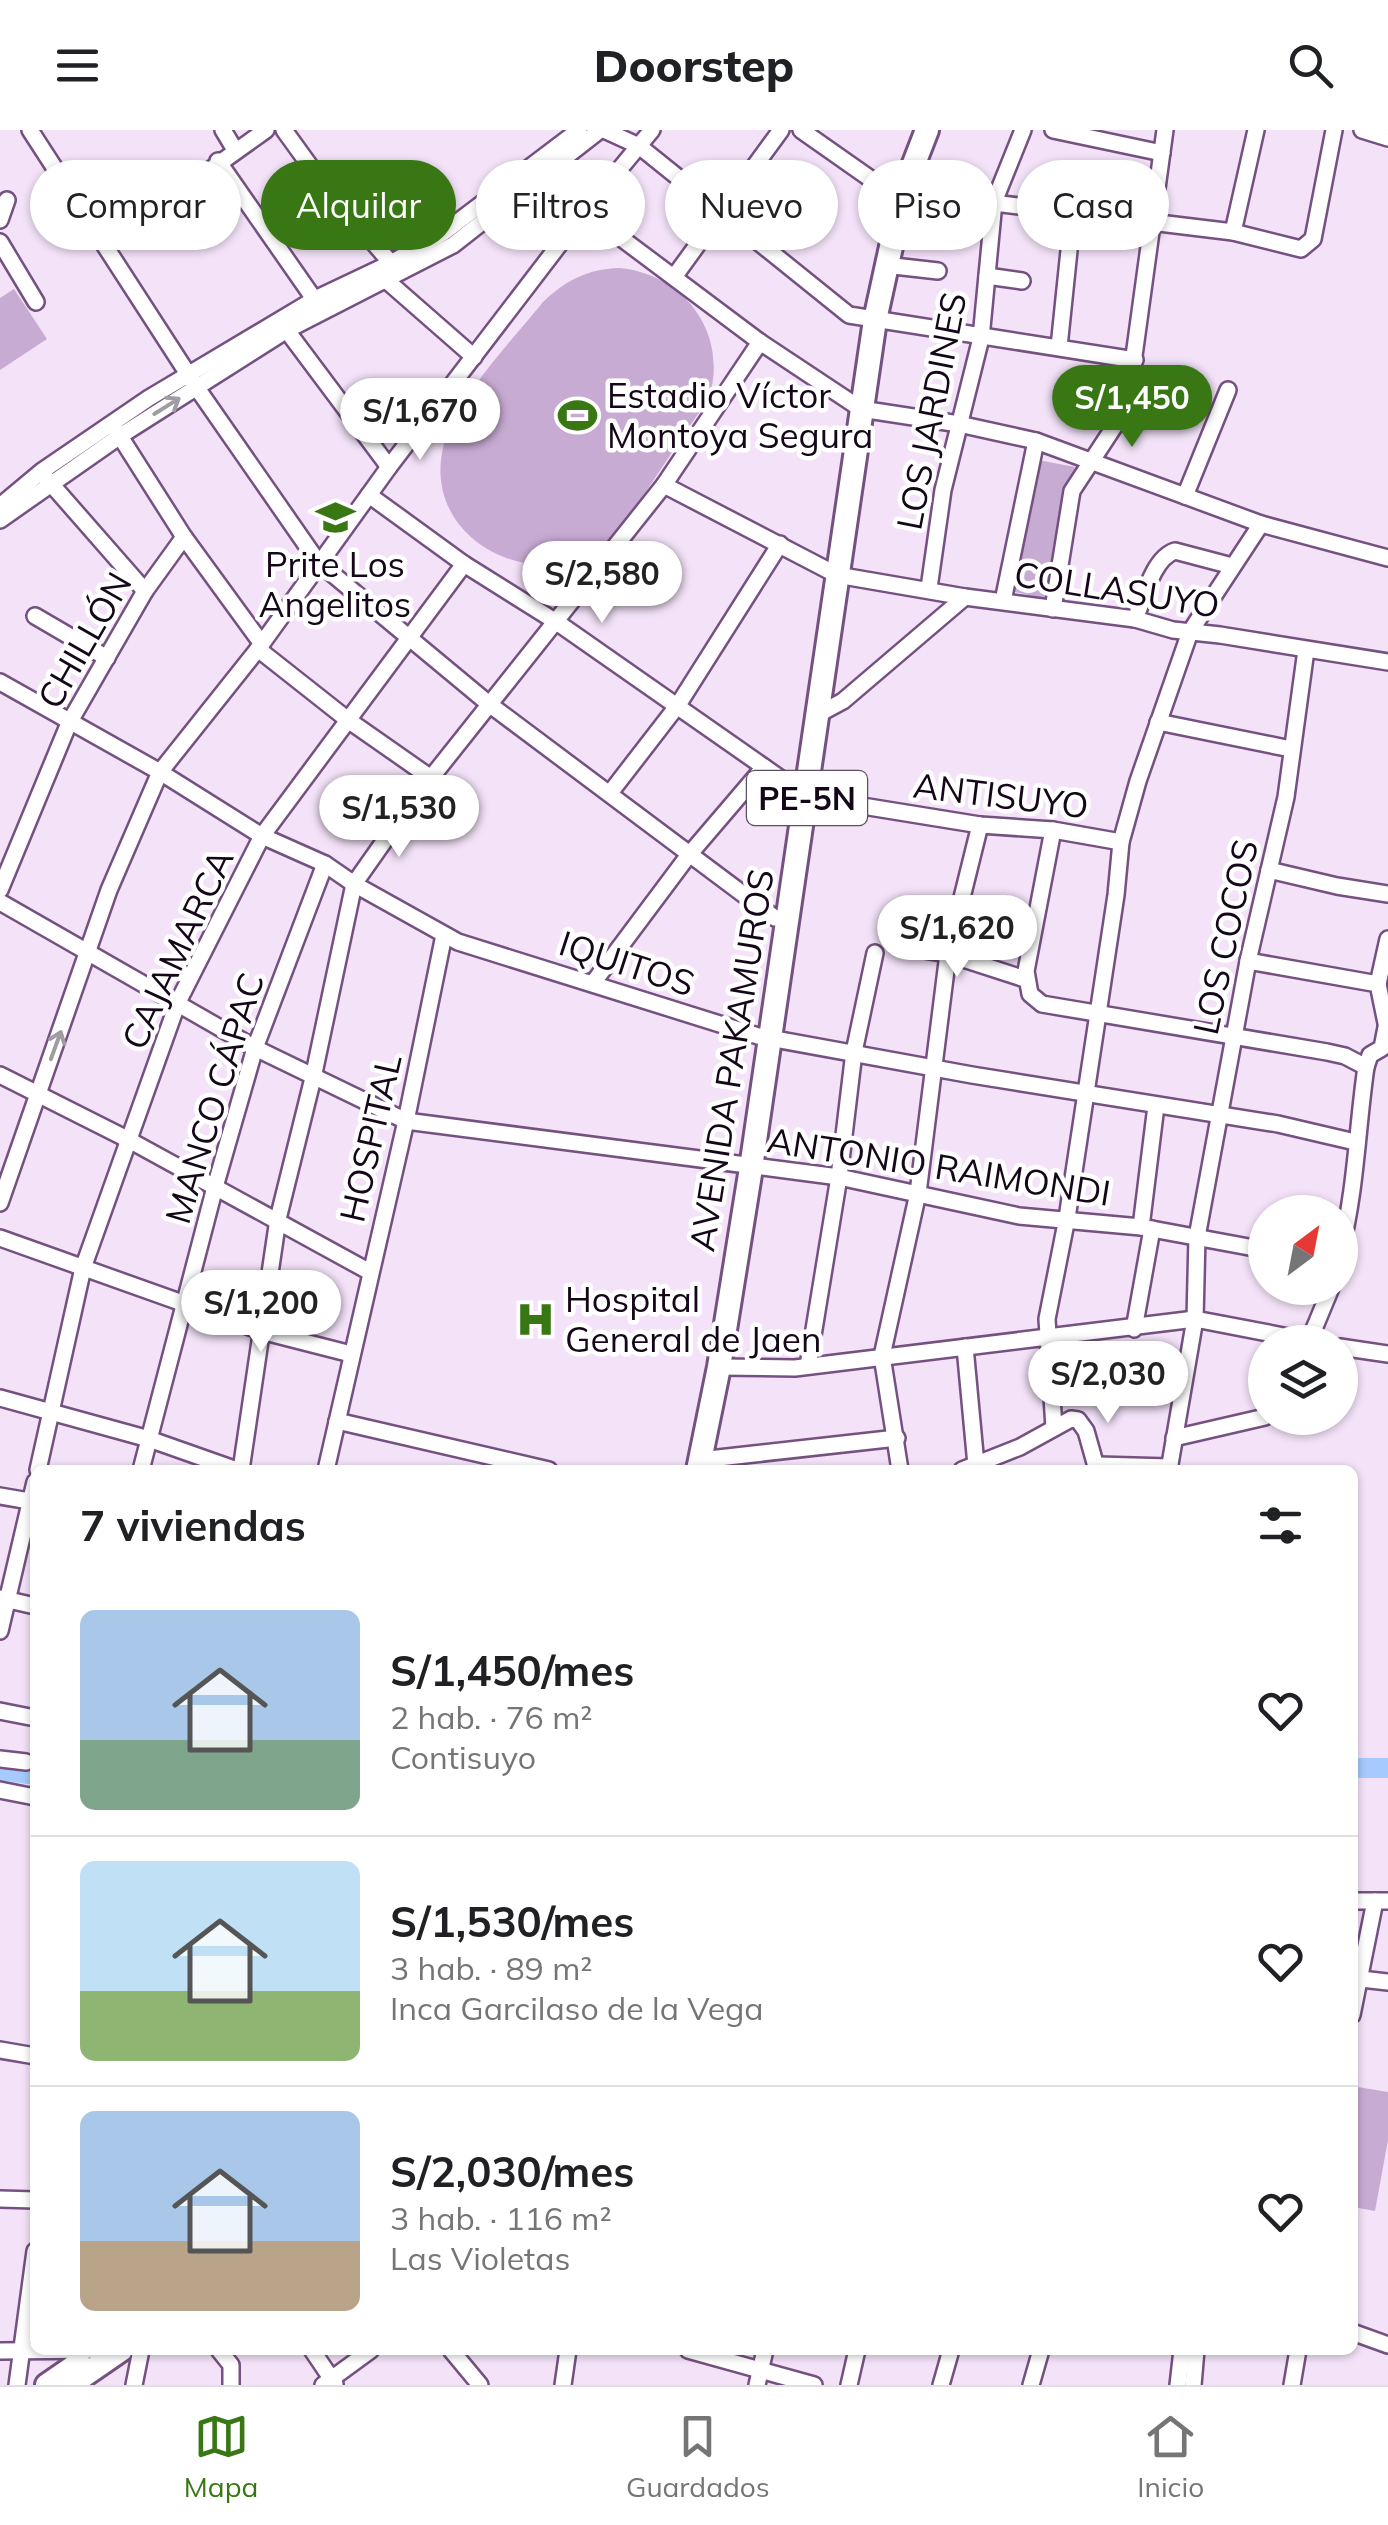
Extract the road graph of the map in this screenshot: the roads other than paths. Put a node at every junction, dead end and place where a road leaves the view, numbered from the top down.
1 (30, 130) edge
2 (223, 130) edge
3 (266, 130) edge
4 (284, 130) edge
5 (579, 130) edge
6 (602, 130) edge
7 (652, 130) edge
8 (781, 130) edge
9 (801, 130) edge
10 (911, 130) edge
11 (927, 130) edge
12 (1022, 130) edge
13 (1053, 130) edge
14 (1166, 130) edge
15 (1256, 130) edge
16 (1334, 130) edge
17 (1362, 130) edge
18 (1388, 138) edge
19 (639, 146) junction
20 (235, 150) junction
21 (1162, 153) junction
22 (49, 160) edge
23 (220, 160) edge
24 (627, 160) edge
25 (759, 160) edge
26 (904, 160) edge
27 (912, 160) edge
28 (1161, 160) edge
29 (665, 167) edge
30 (858, 169) edge
31 (241, 194) edge
32 (997, 194) edge
33 (7, 200) dead end
34 (0, 220) edge
35 (1169, 224) edge
36 (1233, 232) junction
37 (0, 242) edge
38 (108, 250) edge
39 (555, 250) edge
40 (637, 250) edge
41 (694, 250) edge
42 (769, 250) edge
43 (884, 250) edge
44 (887, 250) edge
45 (990, 250) edge
46 (1069, 250) edge
47 (1147, 250) edge
48 (391, 263) junction
49 (885, 265) junction
50 (938, 272) dead end
51 (988, 276) junction
52 (674, 277) junction
53 (386, 280) junction
54 (1022, 281) dead end
55 (36, 302) dead end
56 (319, 305) junction
57 (868, 319) junction
58 (283, 326) junction
59 (981, 338) junction
60 (760, 342) junction
61 (1059, 347) junction
62 (474, 356) junction
63 (1136, 360) junction
64 (193, 381) junction
65 (1228, 390) dead end
66 (855, 405) junction
67 (960, 424) junction
68 (116, 429) junction
69 (1036, 441) junction
70 (1094, 460) junction
71 (389, 466) junction
72 (46, 477) junction
73 (664, 485) junction
74 (369, 495) junction
75 (1184, 496) junction
76 (0, 506) edge
77 (0, 520) edge
78 (1261, 524) junction
79 (184, 537) junction
80 (780, 544) junction
81 (1388, 558) edge
82 (318, 562) junction
83 (464, 564) junction
84 (1232, 566) junction
85 (830, 571) junction
86 (929, 588) junction
87 (145, 592) junction
88 (965, 597) junction
89 (1003, 601) junction
90 (1052, 609) junction
91 (36, 616) dead end
92 (1135, 619) junction
93 (558, 623) junction
94 (1190, 632) junction
95 (411, 638) junction
96 (260, 647) junction
97 (1306, 650) junction
98 (107, 658) junction
99 (1388, 662) edge
100 (0, 682) edge
101 (489, 704) junction
102 (678, 705) junction
103 (817, 715) junction
104 (348, 720) junction
105 (1158, 722) junction
106 (69, 723) junction
107 (1290, 748) junction
108 (764, 768) junction
109 (160, 772) junction
110 (431, 778) junction
111 (610, 793) junction
112 (801, 793) junction
113 (980, 825) junction
114 (1053, 830) junction
115 (262, 836) junction
116 (1121, 842) junction
117 (688, 856) junction
118 (325, 864) junction
119 (1269, 870) junction
120 (354, 884) junction
121 (0, 890) edge
122 (1388, 894) edge
123 (0, 902) edge
124 (775, 918) junction
125 (444, 935) junction
126 (1388, 940) edge
127 (898, 946) dead end
128 (90, 952) junction
129 (875, 953) dead end
130 (948, 954) junction
131 (1248, 961) junction
132 (1025, 979) junction
133 (592, 983) junction
134 (1378, 984) junction
135 (1380, 1001) junction
136 (178, 1002) junction
137 (1098, 1014) junction
138 (1387, 1020) edge
139 (1234, 1035) junction
140 (764, 1037) junction
141 (255, 1048) junction
142 (1385, 1050) edge
143 (854, 1052) junction
144 (1366, 1067) junction
145 (934, 1068) junction
146 (0, 1074) edge
147 (313, 1078) junction
148 (1086, 1092) junction
149 (38, 1094) junction
150 (1156, 1106) junction
151 (1220, 1114) junction
152 (406, 1121) junction
153 (129, 1140) junction
154 (1355, 1142) junction
155 (746, 1167) junction
156 (839, 1177) junction
157 (214, 1187) junction
158 (918, 1193) junction
159 (1351, 1195) edge
160 (0, 1203) edge
161 (1067, 1218) junction
162 (278, 1219) junction
163 (1146, 1228) junction
164 (1197, 1237) junction
165 (0, 1238) edge
166 (1248, 1247) edge
167 (83, 1268) junction
168 (370, 1272) junction
169 (186, 1305) junction
170 (1194, 1319) junction
171 (1134, 1329) junction
172 (1248, 1330) edge
173 (262, 1332) junction
174 (1046, 1339) junction
175 (965, 1347) junction
176 (1358, 1350) edge
177 (350, 1354) junction
178 (1388, 1354) edge
179 (882, 1356) junction
180 (808, 1366) junction
181 (719, 1367) junction
182 (0, 1398) edge
183 (51, 1411) junction
184 (337, 1421) junction
185 (1248, 1421) edge
186 (1054, 1428) junction
187 (898, 1438) junction
188 (1174, 1438) junction
189 (150, 1439) junction
190 (39, 1465) edge
191 (142, 1465) edge
192 (225, 1465) edge
193 (240, 1465) edge
194 (327, 1465) edge
195 (527, 1465) edge
196 (695, 1465) edge
197 (695, 1465) edge
198 (709, 1465) edge
199 (900, 1465) edge
200 (969, 1465) edge
201 (974, 1465) edge
202 (1096, 1465) edge
203 (1170, 1465) edge
204 (0, 1496) edge
205 (30, 1501) edge
206 (30, 1511) edge
207 (4, 1599) edge
208 (30, 1605) edge
209 (0, 1630) edge
210 (0, 1711) edge
211 (30, 1717) edge
212 (0, 1759) edge
213 (26, 1762) dead end
214 (0, 1790) edge
215 (30, 1796) edge
216 (1382, 1901) edge
217 (1358, 1971) edge
218 (1358, 1977) edge
219 (1388, 1982) edge
220 (0, 2050) edge
221 (30, 2055) edge
222 (0, 2199) edge
223 (30, 2200) edge
224 (30, 2283) edge
225 (1358, 2334) edge
226 (1388, 2345) edge
227 (0, 2352) edge
228 (19, 2352) junction
229 (30, 2352) edge
230 (91, 2355) edge
231 (115, 2355) edge
232 (139, 2355) edge
233 (223, 2355) edge
234 (315, 2355) edge
235 (365, 2355) edge
236 (455, 2355) edge
237 (567, 2355) edge
238 (700, 2355) edge
239 (856, 2355) edge
240 (950, 2355) edge
241 (1040, 2355) edge
242 (1181, 2355) edge
243 (1196, 2355) edge
244 (1297, 2355) edge
245 (758, 2378) edge
246 (330, 2383) edge
247 (17, 2385) edge
248 (47, 2385) edge
249 (70, 2385) edge
250 (134, 2385) edge
251 (231, 2385) edge
252 (480, 2385) edge
253 (562, 2385) edge
254 (814, 2385) edge
255 (849, 2385) edge
256 (941, 2385) edge
257 (1031, 2385) edge
258 (1178, 2385) edge
259 (1193, 2385) edge
260 (1292, 2385) edge

1 - 22 street
2 - 20 street
3 - 20 street
4 - 48 street
5 - 48 street
6 - 19 street
6 - 53 street
7 - 19 street
8 - 25 street
9 - 30 street
10 - 26 highway, AVENIDA PAKAMUROS / PE-5N
11 - 27 highway, AVENIDA PAKAMUROS / PE-5N
12 - 32 street, LOS JARDINES
13 - 21 street
14 - 21 street
15 - 36 street
16 - 36 street
17 - 18 street
19 - 24 street
19 - 29 street
20 - 23 street
21 - 28 street
31 - 56 street
33 - 34 street
35 - 36 street
37 - 55 street
38 - 64 street
39 - 62 street
40 - 52 street
41 - 52 street
42 - 57 street
43 - 57 highway, AVENIDA PAKAMUROS / PE-5N
44 - 49 highway, AVENIDA PAKAMUROS / PE-5N
45 - 51 street, LOS JARDINES
46 - 61 street
47 - 63 street
48 - 53 street
48 - 56 street
49 - 50 street
49 - 57 highway, AVENIDA PAKAMUROS / PE-5N
51 - 54 street
51 - 59 street, LOS JARDINES
52 - 60 street
53 - 56 street
53 - 62 street
56 - 58 street
57 - 59 street
57 - 66 highway, AVENIDA PAKAMUROS / PE-5N
58 - 64 street
58 - 71 street
59 - 61 street
59 - 67 street, LOS JARDINES
60 - 66 street
60 - 73 street
61 - 63 street
62 - 71 street
63 - 70 street
64 - 68 street
64 - 82 street
65 - 75 street
66 - 67 street
66 - 85 highway, AVENIDA PAKAMUROS / PE-5N
67 - 69 street
67 - 86 street, LOS JARDINES
68 - 72 street
68 - 79 street
69 - 70 street
69 - 89 street
70 - 75 street
70 - 90 street
71 - 74 street
72 - 76 street
72 - 77 street
72 - 87 street
73 - 80 street
73 - 93 street
74 - 82 street
74 - 83 street, ANTISUYO
75 - 78 street
78 - 81 street
78 - 84 street
79 - 87 street, CHILLÓN
79 - 96 street
80 - 85 street
80 - 102 street
82 - 95 street
82 - 96 street
83 - 93 street, ANTISUYO
83 - 95 street, CAJAMARCA
84 - 92 street
84 - 94 street
85 - 86 street, COLLASUYO
85 - 103 highway, AVENIDA PAKAMUROS / PE-5N
85 - 112 highway, AVENIDA PAKAMUROS / PE-5N
86 - 88 street, COLLASUYO
87 - 98 street, CHILLÓN
88 - 89 street, COLLASUYO
88 - 103 street
89 - 90 street, COLLASUYO
90 - 92 street, COLLASUYO
91 - 98 street
92 - 94 street, COLLASUYO
93 - 101 street
93 - 102 street, ANTISUYO
94 - 97 street, COLLASUYO
94 - 105 street
95 - 101 street
95 - 104 street, CAJAMARCA
96 - 104 street
96 - 109 street
97 - 99 street, COLLASUYO
97 - 107 street, LOS COCOS
98 - 106 street, CHILLÓN
100 - 106 street, IQUITOS
101 - 110 street
101 - 111 street
102 - 108 street, ANTISUYO
102 - 111 street
103 - 112 highway, AVENIDA PAKAMUROS / PE-5N
104 - 110 street
104 - 115 street, CAJAMARCA
105 - 107 street
105 - 116 street
106 - 109 street, IQUITOS
106 - 121 street, CHILLÓN
107 - 119 street, LOS COCOS
108 - 112 street, ANTISUYO
108 - 117 street
109 - 115 street, IQUITOS
109 - 128 street
110 - 120 street
111 - 117 street
112 - 113 street, ANTISUYO
112 - 124 highway, AVENIDA PAKAMUROS / PE-5N
112 - 140 highway, AVENIDA PAKAMUROS / PE-5N
113 - 114 street, ANTISUYO
113 - 130 street
114 - 116 street, ANTISUYO
114 - 132 street
115 - 118 street, IQUITOS
115 - 136 street, CAJAMARCA
116 - 137 street
117 - 124 street
117 - 133 street
118 - 120 street, IQUITOS
118 - 141 street, MANCO CÁPAC
119 - 122 street
119 - 131 street, LOS COCOS
120 - 125 street, IQUITOS
120 - 147 street
123 - 128 street, ANTONIO RAIMONDI
124 - 140 highway, AVENIDA PAKAMUROS / PE-5N
125 - 133 street, IQUITOS
125 - 152 street, HOSPITAL
126 - 134 street
127 - 130 street
128 - 136 street, ANTONIO RAIMONDI
149 -> 128 street
129 - 143 street
130 - 132 street
130 - 145 street
131 - 134 street
131 - 139 street, LOS COCOS
132 - 137 street
133 - 140 street, IQUITOS
134 - 135 street
135 - 138 street
135 - 142 street
136 - 141 street, ANTONIO RAIMONDI
136 - 153 street, CAJAMARCA
137 - 139 street
137 - 148 street
138 - 142 street
139 - 144 street
139 - 151 street, LOS COCOS
140 - 143 street, IQUITOS
140 - 155 highway, AVENIDA PAKAMUROS / PE-5N
141 - 147 street, ANTONIO RAIMONDI
141 - 157 street, MANCO CÁPAC
142 - 144 street
143 - 145 street, IQUITOS
143 - 156 street
144 - 154 street
145 - 148 street, IQUITOS
145 - 158 street
146 - 149 street
147 - 152 street, ANTONIO RAIMONDI
147 - 162 street
148 - 150 street, IQUITOS
148 - 161 street
149 - 153 street
149 - 160 street
150 - 151 street, IQUITOS
150 - 163 street
151 - 154 street, IQUITOS
151 - 164 street, LOS COCOS
152 - 155 street, ANTONIO RAIMONDI
152 - 168 street, HOSPITAL
153 - 157 street
153 - 167 street, CAJAMARCA
154 - 159 street
155 - 156 street, ANTONIO RAIMONDI
155 - 181 highway, AVENIDA PAKAMUROS / PE-5N
155 - 196 highway, AVENIDA PAKAMUROS / PE-5N
156 - 158 street, ANTONIO RAIMONDI
156 - 180 street
157 - 162 street
157 - 169 street, MANCO CÁPAC
158 - 161 street, ANTONIO RAIMONDI
158 - 179 street
161 - 163 street, ANTONIO RAIMONDI
161 - 174 street
162 - 168 street
162 - 173 street
163 - 164 street, ANTONIO RAIMONDI
163 - 171 street
164 - 166 street, ANTONIO RAIMONDI
164 - 170 street, LOS COCOS
165 - 167 street
167 - 169 street
167 - 183 street, CAJAMARCA
168 - 177 street, HOSPITAL
169 - 173 street
169 - 189 street, MANCO CÁPAC
170 - 171 street
170 - 172 street
170 - 188 street
171 - 174 street
173 - 177 street
173 - 193 street
174 - 175 street
174 - 186 street
175 - 179 street
175 - 200 street
176 - 178 street
177 - 184 street, HOSPITAL
179 - 180 street
179 - 187 street
180 - 181 street
181 - 197 highway, AVENIDA PAKAMUROS / PE-5N
182 - 183 street
183 - 189 street
183 - 190 street, CAJAMARCA
184 - 194 street, HOSPITAL
184 - 195 street
185 - 188 street
186 - 201 street
186 - 202 street
187 - 198 street
187 - 199 street
188 - 203 street
189 - 191 street, MANCO CÁPAC
189 - 192 street
204 - 205 street
206 - 207 street
207 - 208 street
207 - 209 street
210 - 211 street
212 - 213 street
214 - 215 street
216 - 217 street
218 - 219 street
220 - 221 street
222 - 223 street
224 - 228 street
225 - 226 street
227 - 228 street
228 - 229 street
228 - 247 street
230 - 248 highway
231 - 249 highway
232 - 250 street
233 - 251 street
234 - 246 street
235 - 246 street
236 - 252 street
237 - 253 street
238 - 245 street
239 - 255 street
240 - 256 street
241 - 257 street
242 - 258 street
243 - 259 street
244 - 260 street
245 - 254 street

